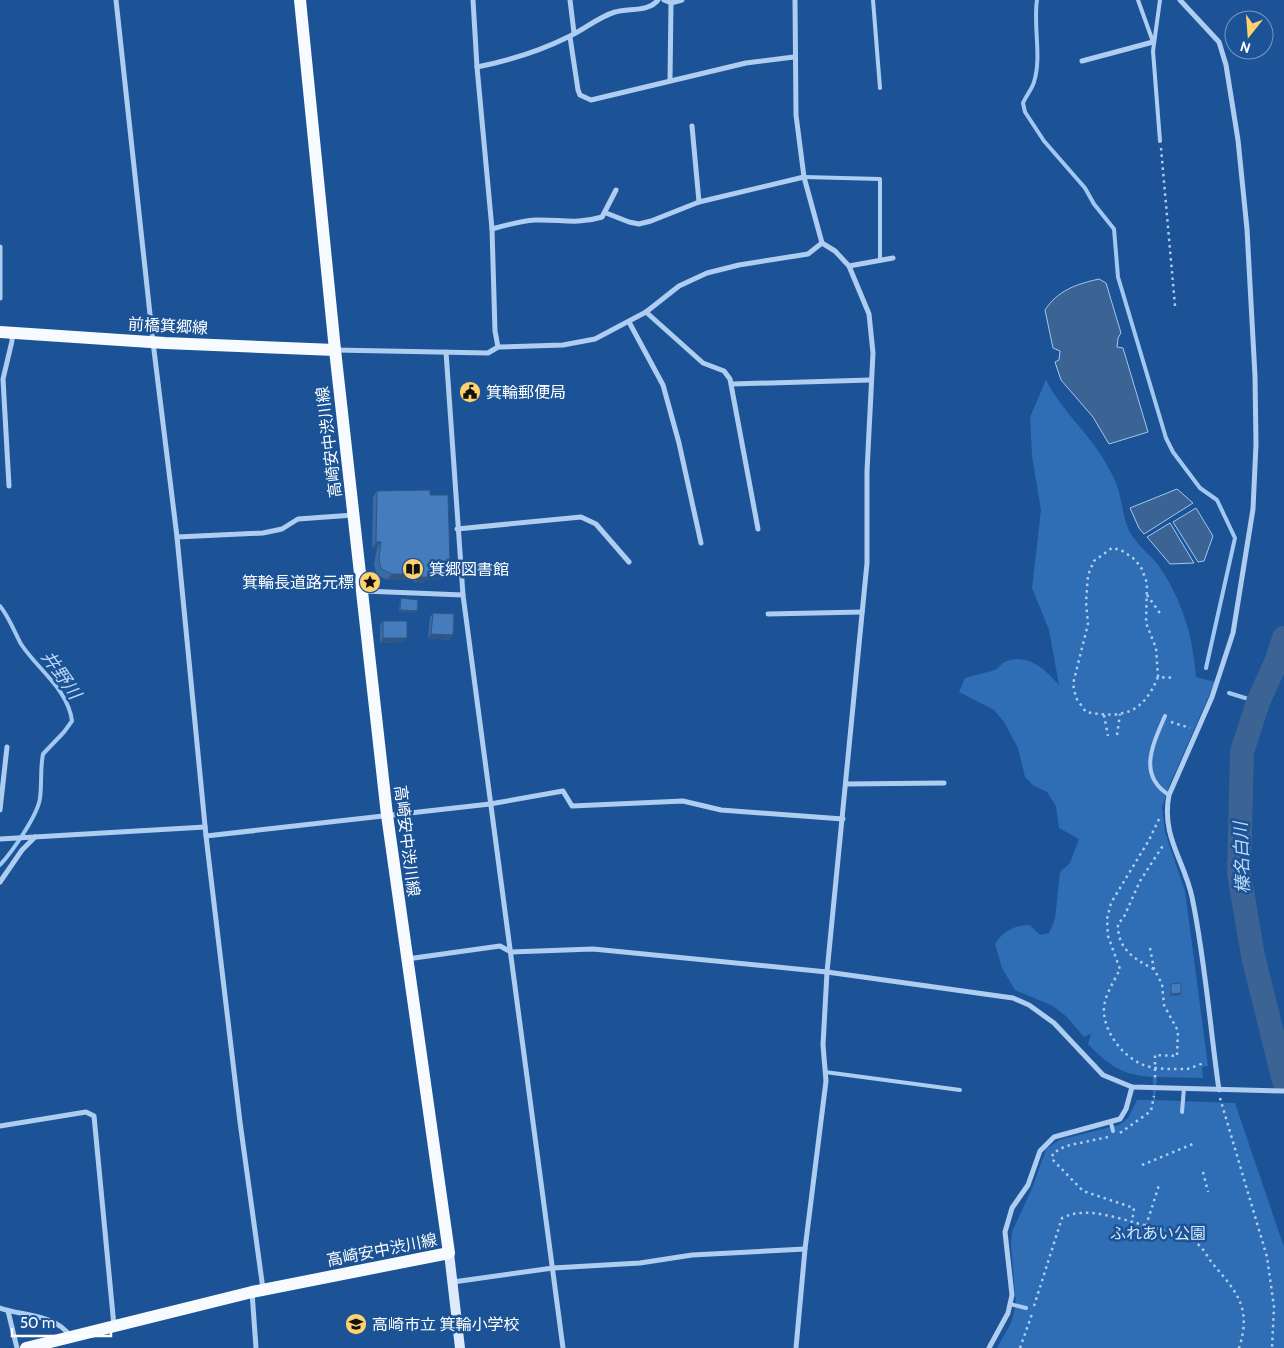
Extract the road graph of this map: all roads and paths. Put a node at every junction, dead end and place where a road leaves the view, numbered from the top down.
1 (116, 0) edge
2 (300, 0) edge
3 (473, 0) edge
4 (570, 0) edge
5 (658, 0) edge
6 (664, 0) edge
7 (682, 0) edge
8 (795, 0) edge
9 (873, 0) edge
10 (1138, 0) edge
11 (1160, 0) edge
12 (1180, 0) edge
13 (671, 2) junction
14 (572, 35) junction
15 (1153, 42) junction
16 (794, 57) junction
17 (1082, 60) dead end
18 (476, 67) junction
19 (670, 80) junction
20 (880, 88) dead end
21 (692, 126) dead end
22 (1160, 141) joint
23 (804, 177) junction
24 (616, 190) dead end
25 (699, 202) junction
26 (606, 213) junction
27 (492, 229) junction
28 (822, 243) junction
29 (0, 247) edge
30 (894, 258) dead end
31 (880, 260) junction
32 (849, 266) junction
33 (0, 298) edge
34 (1175, 306) dead end
35 (646, 312) junction
36 (629, 322) junction
37 (6, 332) edge
38 (153, 342) junction
39 (498, 347) junction
40 (335, 350) junction
41 (446, 352) junction
42 (870, 380) junction
43 (732, 384) junction
44 (8, 486) dead end
45 (354, 515) junction
46 (758, 528) dead end
47 (457, 529) junction
48 (177, 537) junction
49 (701, 543) dead end
50 (629, 562) dead end
51 (363, 591) junction
52 (463, 595) junction
53 (1147, 595) junction
54 (862, 612) junction
55 (768, 614) dead end
56 (1162, 616) dead end
57 (1158, 677) junction
58 (1175, 678) dead end
59 (1120, 714) junction
60 (1104, 715) junction
61 (1165, 716) dead end
62 (1172, 722) dead end
63 (1181, 725) dead end
64 (1117, 735) dead end
65 (1108, 736) dead end
66 (7, 746) dead end
67 (944, 783) dead end
68 (846, 784) junction
69 (1169, 795) junction
70 (490, 804) junction
71 (0, 810) edge
72 (387, 815) junction
73 (1166, 817) junction
74 (843, 819) junction
75 (205, 827) junction
76 (206, 836) junction
77 (35, 837) junction
78 (0, 839) edge
79 (1167, 840) dead end
80 (0, 882) edge
81 (1150, 948) dead end
82 (511, 952) junction
83 (407, 960) junction
84 (1154, 969) junction
85 (827, 972) junction
86 (1205, 1063) dead end
87 (1154, 1068) junction
88 (825, 1072) junction
89 (1155, 1080) dead end
90 (1132, 1087) junction
91 (1184, 1088) junction
92 (960, 1090) dead end
93 (1219, 1090) junction
94 (1284, 1091) edge
95 (1154, 1096) dead end
96 (1220, 1098) dead end
97 (1182, 1112) dead end
98 (1111, 1123) junction
99 (0, 1126) edge
100 (1113, 1131) dead end
101 (1193, 1144) dead end
102 (1142, 1165) dead end
103 (1203, 1172) dead end
104 (1159, 1185) dead end
105 (1208, 1192) dead end
106 (1132, 1222) junction
107 (1146, 1226) junction
108 (805, 1249) junction
109 (449, 1253) junction
110 (553, 1268) junction
111 (453, 1282) junction
112 (258, 1291) junction
113 (1010, 1304) junction
114 (0, 1308) edge
115 (1026, 1308) dead end
116 (8, 1311) junction
117 (114, 1326) junction
118 (70, 1337) junction
119 (17, 1348) edge
120 (26, 1348) edge
121 (256, 1348) edge
122 (460, 1348) edge
123 (563, 1348) edge
124 (796, 1348) edge
125 (989, 1348) edge
126 (1020, 1348) edge
127 (1240, 1348) edge
128 (1272, 1348) edge

1 - 38 street
2 - 40 main road, 高崎安中渋川線
3 - 18 street
4 - 14 street
5 - 14 street
6 - 13 street
7 - 13 street
8 - 16 street
9 - 20 lane
10 - 15 lane
11 - 15 lane
12 - 69 street
13 - 19 street
14 - 18 street
14 - 19 street
15 - 17 street
15 - 22 lane
16 - 19 street
16 - 23 street
18 - 27 street
21 - 25 street
22 - 34 path
23 - 25 street
23 - 28 street
23 - 31 lane
24 - 26 street
25 - 26 street
26 - 27 street
27 - 39 street
28 - 32 street
28 - 35 street
29 - 33 street
30 - 31 street
31 - 32 street
32 - 42 street
35 - 36 street
35 - 43 street
36 - 39 street
36 - 49 street
37 - 38 main road, 前橋箕郷線
37 - 44 street
38 - 40 main road, 前橋箕郷線
38 - 48 street
39 - 41 street
40 - 41 street
40 - 45 main road, 高崎安中渋川線
41 - 47 street
42 - 43 street
42 - 54 street
43 - 46 street
45 - 48 street
45 - 51 main road, 高崎安中渋川線
47 - 50 street
47 - 52 street
48 - 75 street
51 - 52 street
51 - 72 main road, 高崎安中渋川線
52 - 70 street
53 - 56 path
53 - 57 path
53 - 60 path
54 - 55 street
54 - 68 street
57 - 58 path
57 - 59 path
59 - 60 path
59 - 64 path
60 - 65 path
61 - 69 lane
62 - 63 path
66 - 71 street
67 - 68 street
68 - 74 street
69 - 73 street
70 - 72 street
70 - 74 street
70 - 82 street
72 - 76 street
72 - 83 main road, 高崎安中渋川線
73 - 87 path
73 - 93 street
74 - 85 street
75 - 76 street
75 - 77 street
76 - 112 street
77 - 78 street
77 - 80 street
79 - 84 path
81 - 84 path
82 - 83 street
82 - 85 street
82 - 110 street
83 - 109 main road, 高崎安中渋川線
84 - 87 path
85 - 88 street
85 - 90 street
86 - 87 path
87 - 89 path
88 - 92 lane
88 - 108 street
90 - 91 street
90 - 98 street
91 - 93 street
91 - 97 lane
93 - 94 street
95 - 106 path
96 - 128 path
98 - 100 lane
98 - 113 street
99 - 117 street
101 - 102 path
103 - 105 path
104 - 107 path
106 - 107 path
106 - 126 path
107 - 127 path
108 - 110 street
108 - 124 street
109 - 111 main road
109 - 112 main road, 高崎安中渋川線
110 - 111 street
110 - 123 street
111 - 122 main road
112 - 117 main road, 高崎安中渋川線
112 - 121 street
113 - 115 lane
113 - 125 street
114 - 116 street
116 - 118 street
116 - 119 street
117 - 118 main road, 高崎安中渋川線
118 - 120 main road, 高崎安中渋川線

